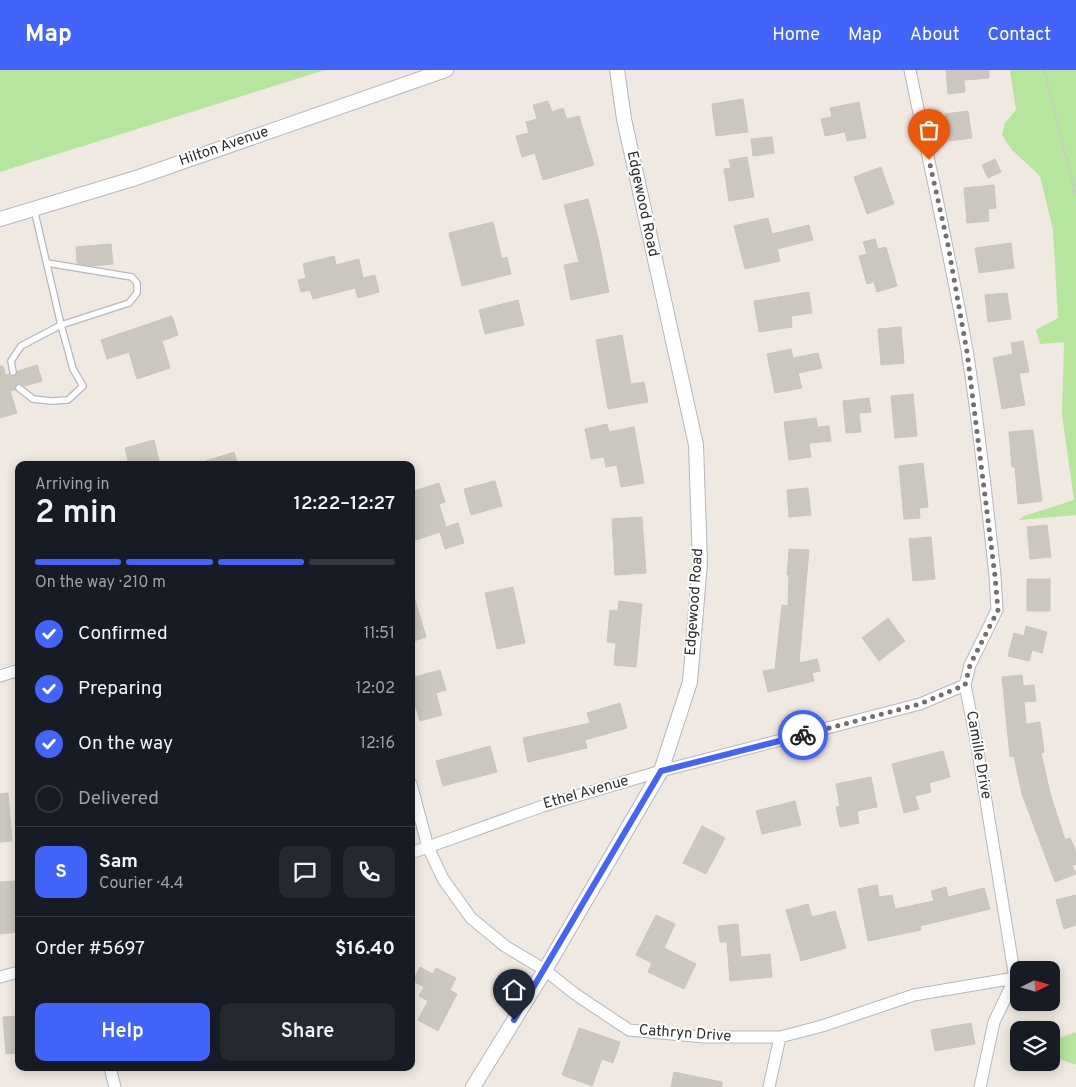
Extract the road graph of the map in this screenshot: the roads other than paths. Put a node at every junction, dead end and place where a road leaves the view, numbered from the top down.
1 (446, 70) edge
2 (617, 70) edge
3 (910, 70) edge
4 (34, 209) junction
5 (0, 219) edge
6 (47, 264) junction
7 (61, 325) junction
8 (13, 372) dead end
9 (20, 388) dead end
10 (15, 671) edge
11 (0, 676) edge
12 (965, 685) junction
13 (661, 771) junction
14 (415, 799) edge
15 (428, 847) junction
16 (415, 852) edge
17 (1012, 961) edge
18 (545, 970) junction
19 (15, 973) edge
20 (0, 977) edge
21 (1010, 979) edge
22 (1010, 988) edge
23 (780, 1037) junction
24 (111, 1071) edge
25 (115, 1087) edge
26 (473, 1087) edge
27 (769, 1087) edge
28 (980, 1087) edge

1 - 4 street, Hilton Avenue
2 - 13 street, Edgewood Road
3 - 12 street, Camille Drive
4 - 5 street, Hilton Avenue
4 - 6 lane
6 - 7 lane
6 - 7 lane
7 - 8 lane
7 - 9 lane
10 - 11 street
12 - 13 street, Ethel Avenue
12 - 17 street, Camille Drive
13 - 15 street, Ethel Avenue
13 - 18 street, Edgewood Road
14 - 15 street, Cathryn Drive
15 - 16 street, Ethel Avenue
15 - 18 street, Cathryn Drive
18 - 23 street, Cathryn Drive
18 - 26 street, Edgewood Road
19 - 20 street
21 - 23 street, Cathryn Drive
22 - 28 street
23 - 27 street
24 - 25 street

